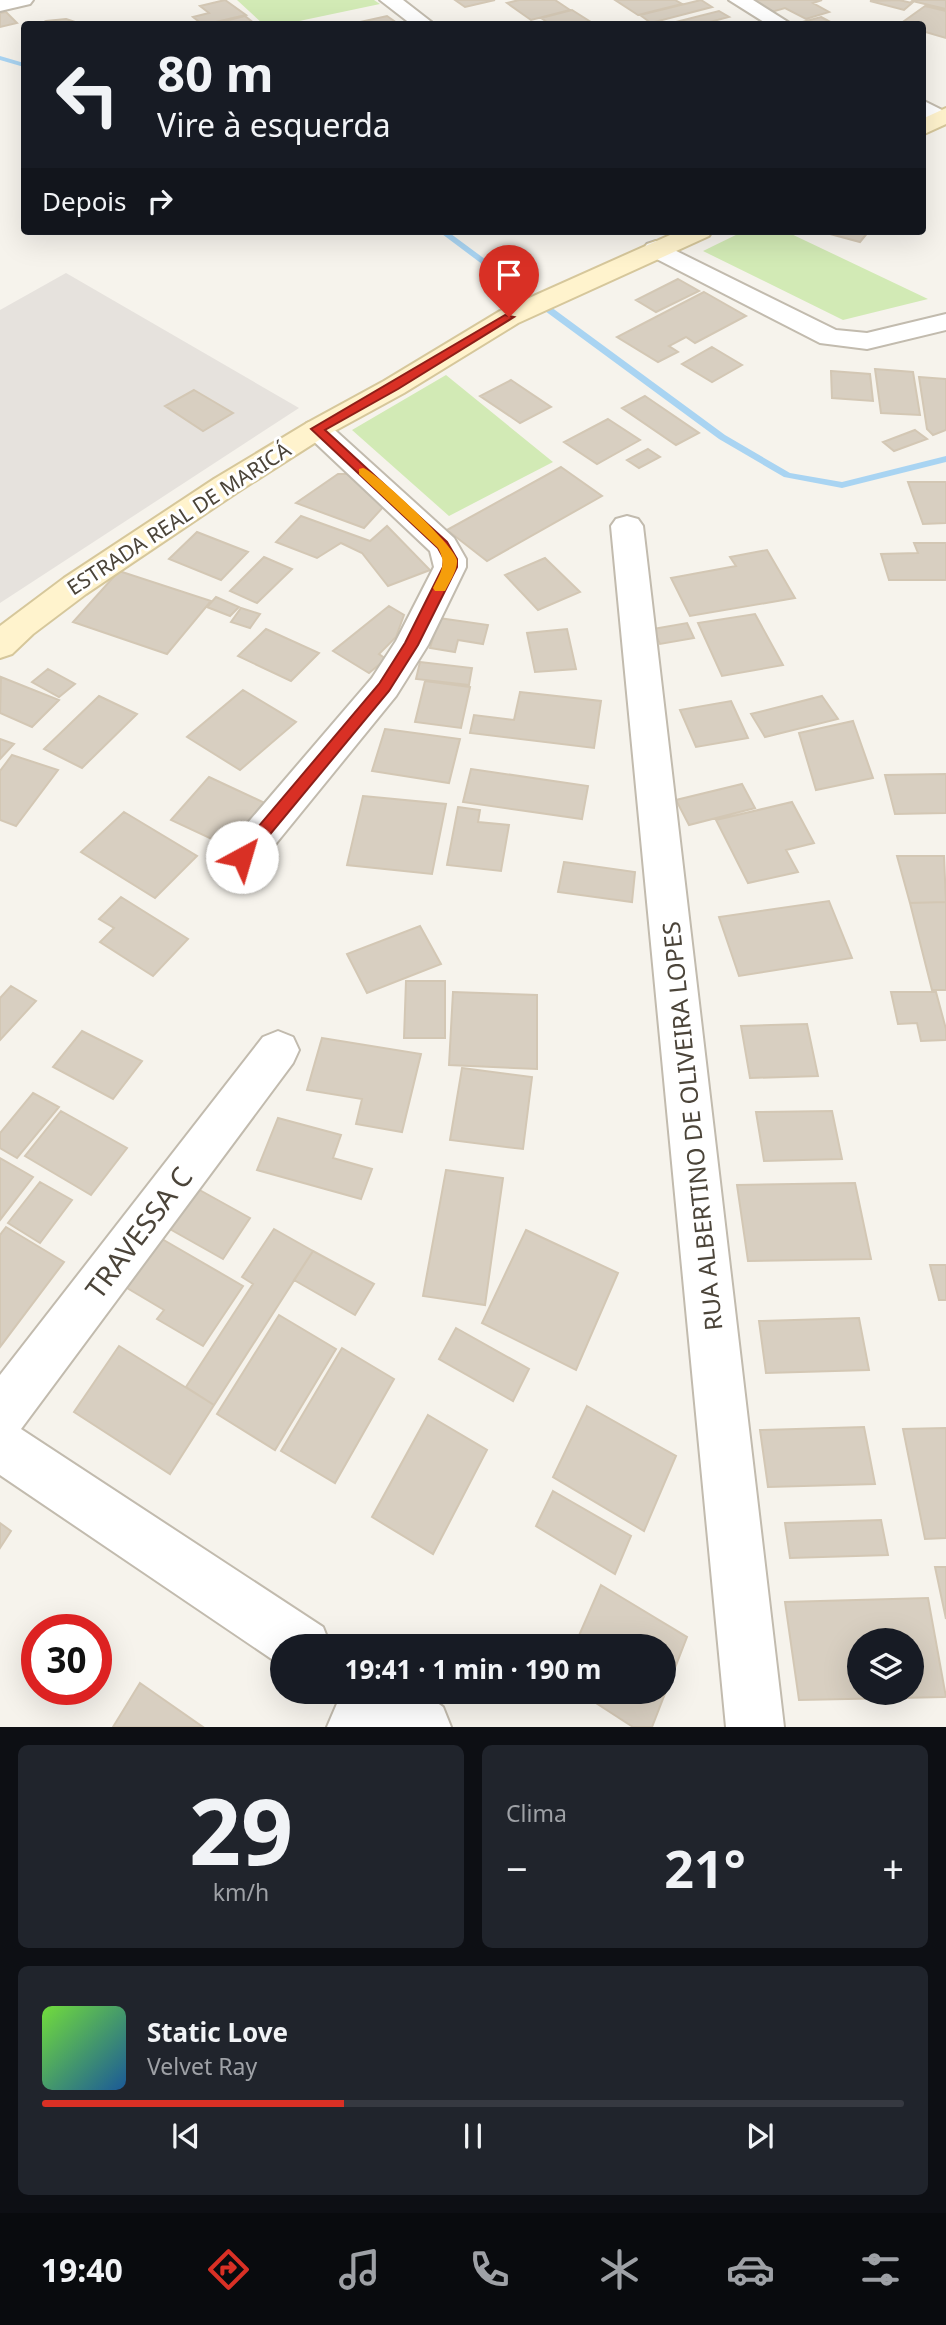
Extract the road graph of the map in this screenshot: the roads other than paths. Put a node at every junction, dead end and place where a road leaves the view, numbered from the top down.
1 (23, 0) edge
2 (390, 0) edge
3 (740, 0) edge
4 (0, 5) edge
5 (420, 21) edge
6 (776, 21) edge
7 (690, 235) edge
8 (656, 249) junction
9 (946, 322) edge
10 (317, 429) junction
11 (627, 526) dead end
12 (0, 646) edge
13 (242, 857) dead end
14 (278, 1050) dead end
15 (0, 1416) edge
16 (0, 1446) edge
17 (283, 1634) edge
18 (366, 1704) edge
19 (388, 1704) edge
20 (355, 1727) edge
21 (423, 1727) edge
22 (755, 1727) edge

1 - 4 street
2 - 5 street
3 - 6 street
7 - 8 main road, ESTRADA REAL DE MARICÁ
8 - 9 street
8 - 10 main road, ESTRADA REAL DE MARICÁ
10 - 12 main road, ESTRADA REAL DE MARICÁ
10 - 13 street
11 - 22 street, RUA ALBERTINO DE OLIVEIRA LOPES
14 - 15 street, TRAVESSA C
16 - 17 street
18 - 20 street
19 - 21 street

